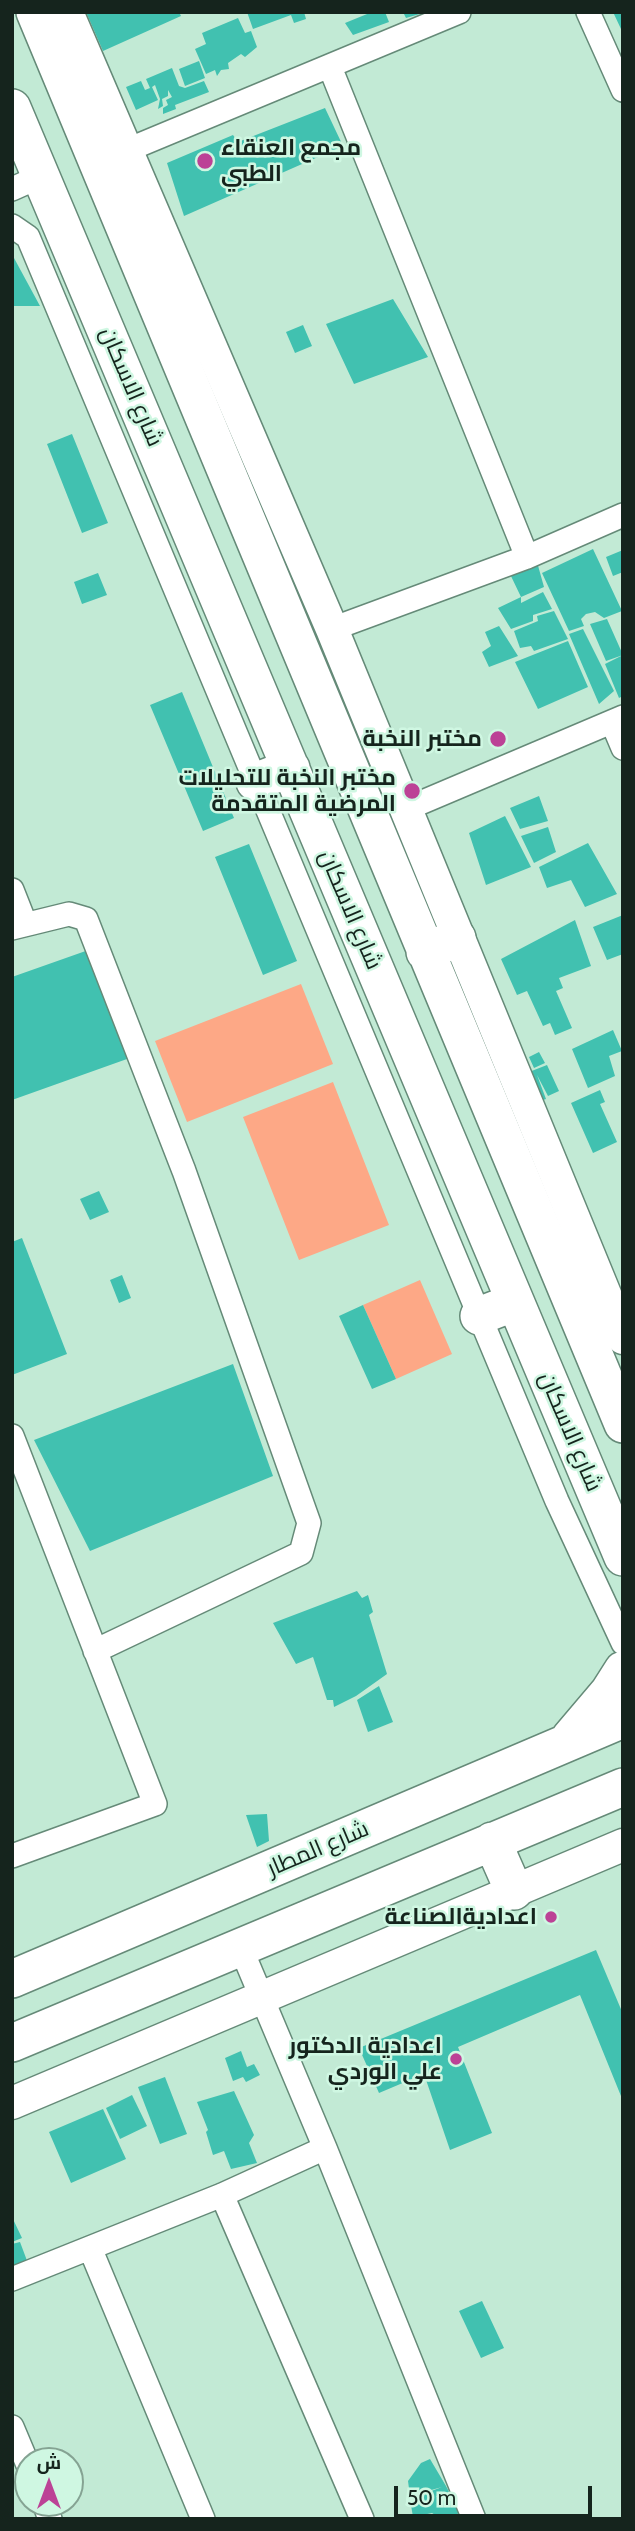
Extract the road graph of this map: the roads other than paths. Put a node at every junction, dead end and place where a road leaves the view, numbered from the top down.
1 (35, 12) edge
2 (66, 12) edge
3 (459, 12) edge
4 (588, 12) edge
5 (330, 67) junction
6 (623, 90) edge
7 (13, 110) edge
8 (109, 139) junction
9 (27, 182) edge
10 (12, 226) edge
11 (623, 516) edge
12 (527, 557) junction
13 (332, 629) junction
14 (618, 720) edge
15 (623, 748) edge
16 (291, 768) junction
17 (255, 782) junction
18 (406, 809) junction
19 (12, 890) edge
20 (18, 926) edge
21 (441, 945) junction
22 (515, 1302) junction
23 (479, 1316) junction
24 (608, 1346) edge
25 (548, 1380) junction
26 (622, 1422) edge
27 (12, 1436) edge
28 (575, 1442) junction
29 (623, 1557) edge
30 (623, 1643) edge
31 (95, 1651) junction
32 (623, 1670) edge
33 (623, 1719) edge
34 (565, 1743) junction
35 (623, 1787) edge
36 (492, 1841) junction
37 (623, 1845) edge
38 (12, 1856) edge
39 (514, 1891) junction
40 (240, 1946) junction
41 (56, 1961) junction
42 (12, 1979) edge
43 (261, 1997) junction
44 (81, 2016) junction
45 (12, 2043) edge
46 (12, 2103) edge
47 (325, 2148) junction
48 (222, 2195) junction
49 (90, 2248) junction
50 (12, 2279) edge
51 (12, 2427) edge
52 (20, 2447) edge
53 (203, 2519) edge
54 (362, 2519) edge
55 (474, 2519) edge

1 - 8 main road
2 - 8 street
3 - 5 street
4 - 6 street
5 - 8 street
5 - 12 street
7 - 9 main road, شارع الاسكان
8 - 13 street
8 - 21 main road
9 - 16 main road, شارع الاسكان
10 - 17 street
11 - 12 street
12 - 13 street
13 - 18 street
14 - 15 street
14 - 18 street
16 - 17 main road
16 - 22 main road, شارع الاسكان
17 - 23 street
18 - 21 street
19 - 20 street
20 - 31 street
21 - 24 main road
22 - 23 main road
22 - 25 main road, شارع الاسكان
23 - 30 street
24 - 25 main road
24 - 26 main road
25 - 28 main road, شارع الاسكان
26 - 28 main road
27 - 31 street
28 - 29 main road, شارع الاسكان
31 - 38 street
32 - 34 main road
33 - 34 main road, شارع المطار
34 - 41 main road, شارع المطار
35 - 36 main road
36 - 39 main road
36 - 40 main road
37 - 39 street
39 - 43 street
40 - 43 street
40 - 44 main road
41 - 42 main road, شارع المطار
41 - 44 main road
43 - 46 street
43 - 47 street
44 - 45 main road
47 - 48 street
47 - 55 street
48 - 49 street
48 - 54 street
49 - 50 street
49 - 53 street
51 - 52 street

